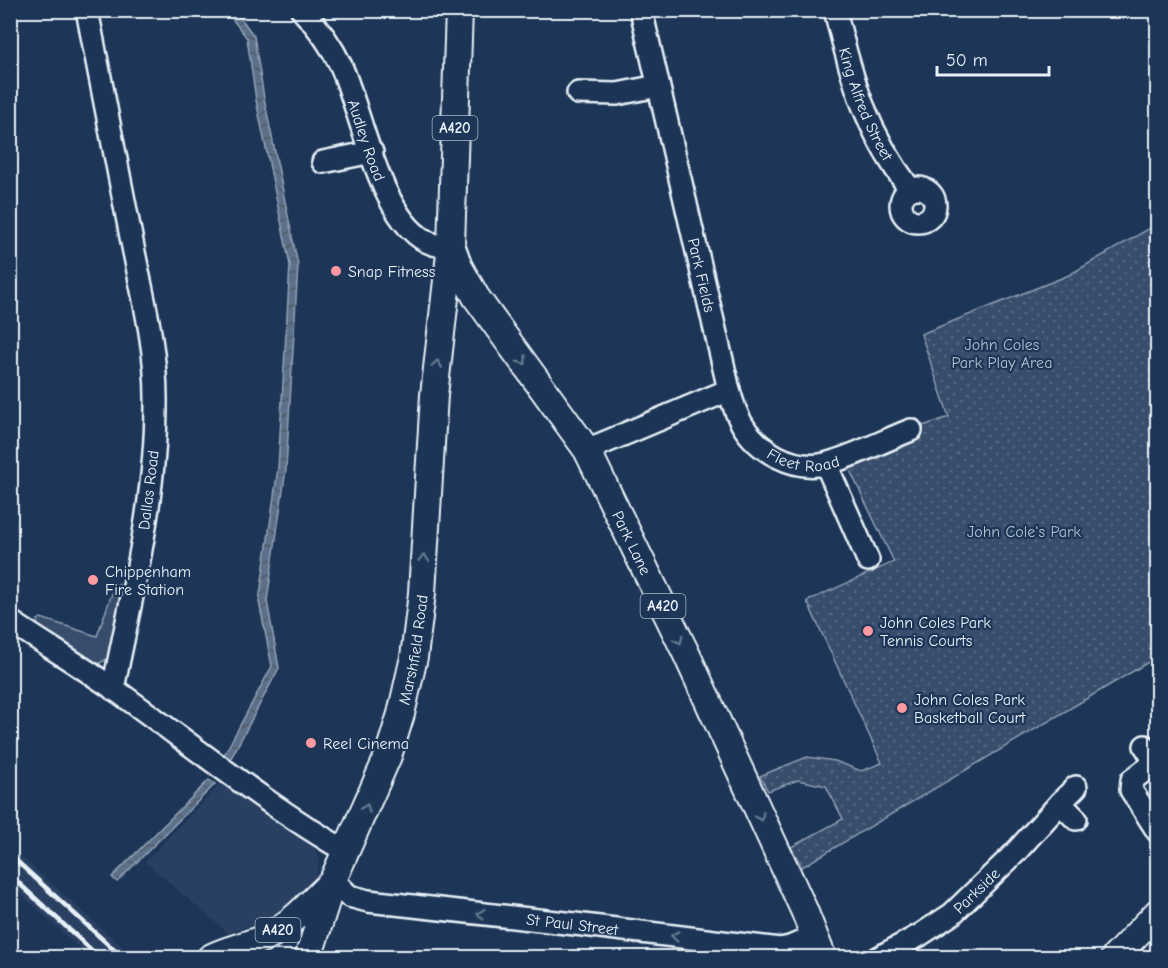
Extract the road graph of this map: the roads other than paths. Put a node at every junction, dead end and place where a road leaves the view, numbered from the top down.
1 (87, 10) edge
2 (302, 10) edge
3 (459, 10) edge
4 (641, 10) edge
5 (835, 10) edge
6 (658, 86) junction
7 (578, 93) dead end
8 (372, 152) junction
9 (323, 162) dead end
10 (910, 189) dead end
11 (451, 245) junction
12 (489, 314) junction
13 (441, 325) junction
14 (729, 390) junction
15 (911, 430) dead end
16 (588, 450) junction
17 (826, 464) junction
18 (868, 560) dead end
19 (10, 621) edge
20 (113, 689) junction
21 (1145, 746) dead end
22 (1076, 787) dead end
23 (1060, 803) junction
24 (1076, 819) dead end
25 (1158, 832) edge
26 (347, 852) junction
27 (333, 880) junction
28 (1158, 912) edge
29 (819, 947) edge
30 (210, 957) edge
31 (308, 957) edge
32 (878, 957) edge
33 (1114, 957) edge

1 - 20 street, Dallas Road
2 - 8 street, Audley Road
3 - 11 main road, A420
4 - 6 street, Park Fields
5 - 10 street, King Alfred Street
6 - 7 street
6 - 14 street, Park Fields
8 - 9 street
8 - 11 street, Audley Road
11 - 12 main road, Park Lane / A420
11 - 13 main road, Marshfield Road / A420
12 - 13 main road
12 -> 16 main road, Park Lane / A420
26 -> 13 main road, Marshfield Road / A420
14 - 16 street
14 - 17 street, Fleet Road
15 - 17 street, Fleet Road
16 -> 29 main road, Park Lane / A420
17 - 18 street
19 - 20 street
20 - 26 street
21 - 25 street
22 - 23 street, Parkside
23 - 24 street
23 - 32 street, Parkside
26 - 27 main road, Marshfield Road / A420
29 -> 27 street, St Paul Street
27 - 30 main road, A420
27 - 31 main road, Marshfield Road / A420
28 - 33 main road

